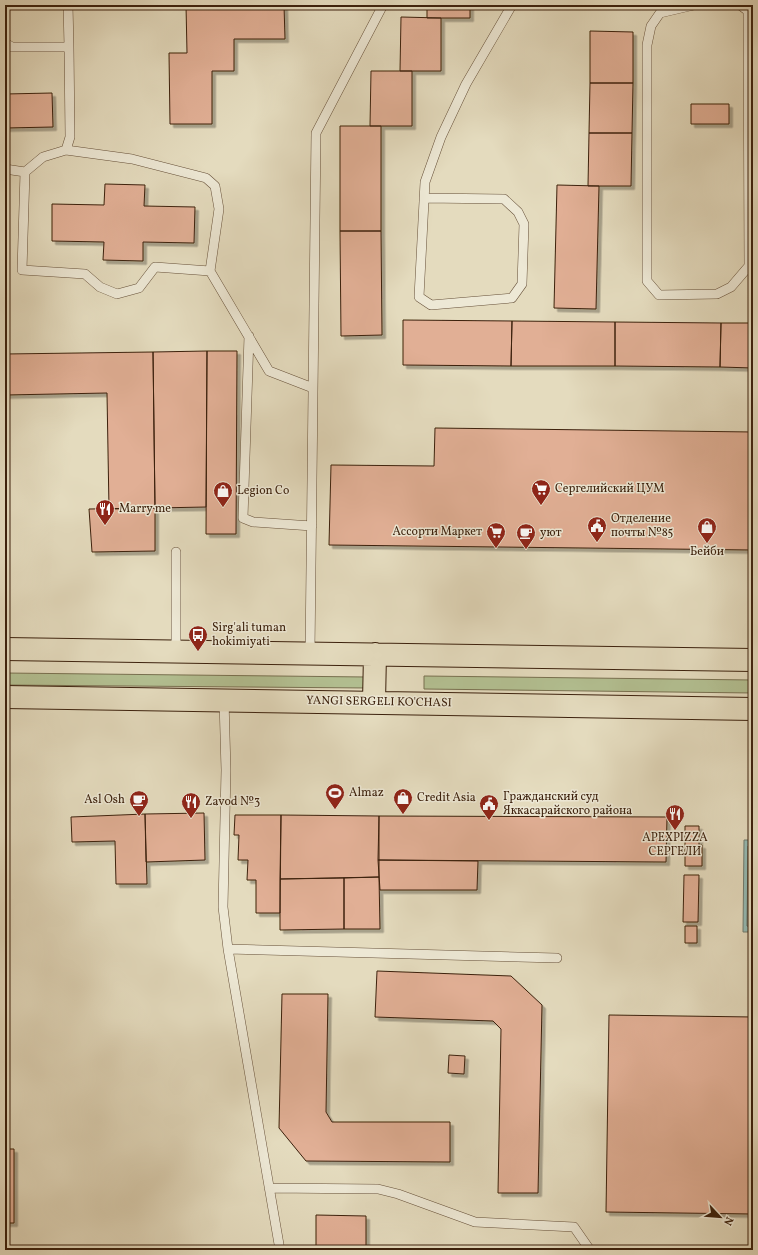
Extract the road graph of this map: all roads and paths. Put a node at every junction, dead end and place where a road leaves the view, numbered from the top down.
1 (68, 5) edge
2 (384, 5) edge
3 (512, 5) edge
4 (694, 5) edge
5 (740, 5) edge
6 (5, 44) edge
7 (69, 47) junction
8 (66, 150) junction
9 (5, 170) edge
10 (25, 172) junction
11 (424, 198) junction
12 (210, 271) junction
13 (249, 336) junction
14 (313, 388) junction
15 (312, 526) junction
16 (176, 552) dead end
17 (5, 649) edge
18 (176, 651) junction
19 (310, 653) junction
20 (375, 654) junction
21 (753, 660) edge
22 (5, 697) edge
23 (224, 700) junction
24 (374, 702) junction
25 (753, 709) edge
26 (228, 949) junction
27 (557, 958) dead end
28 (269, 1188) junction
29 (280, 1250) edge
30 (590, 1250) edge

1 - 7 lane
2 - 14 lane
3 - 11 lane
4 - 5 lane
6 - 7 lane
7 - 8 lane
8 - 10 lane
8 - 12 lane
9 - 10 lane
10 - 12 lane
11 - 11 lane
12 - 13 lane
13 - 14 lane
13 - 15 lane
14 - 15 lane
15 - 19 lane
16 - 18 lane
17 - 18 main road
18 - 19 main road
19 - 20 main road
20 - 21 main road
20 - 24 main road
22 - 23 main road, YANGI SERGELI KO'CHASI
23 - 24 main road, YANGI SERGELI KO'CHASI
23 - 26 lane
24 - 25 main road, YANGI SERGELI KO'CHASI
26 - 27 lane
26 - 28 lane
28 - 29 lane
28 - 30 lane

